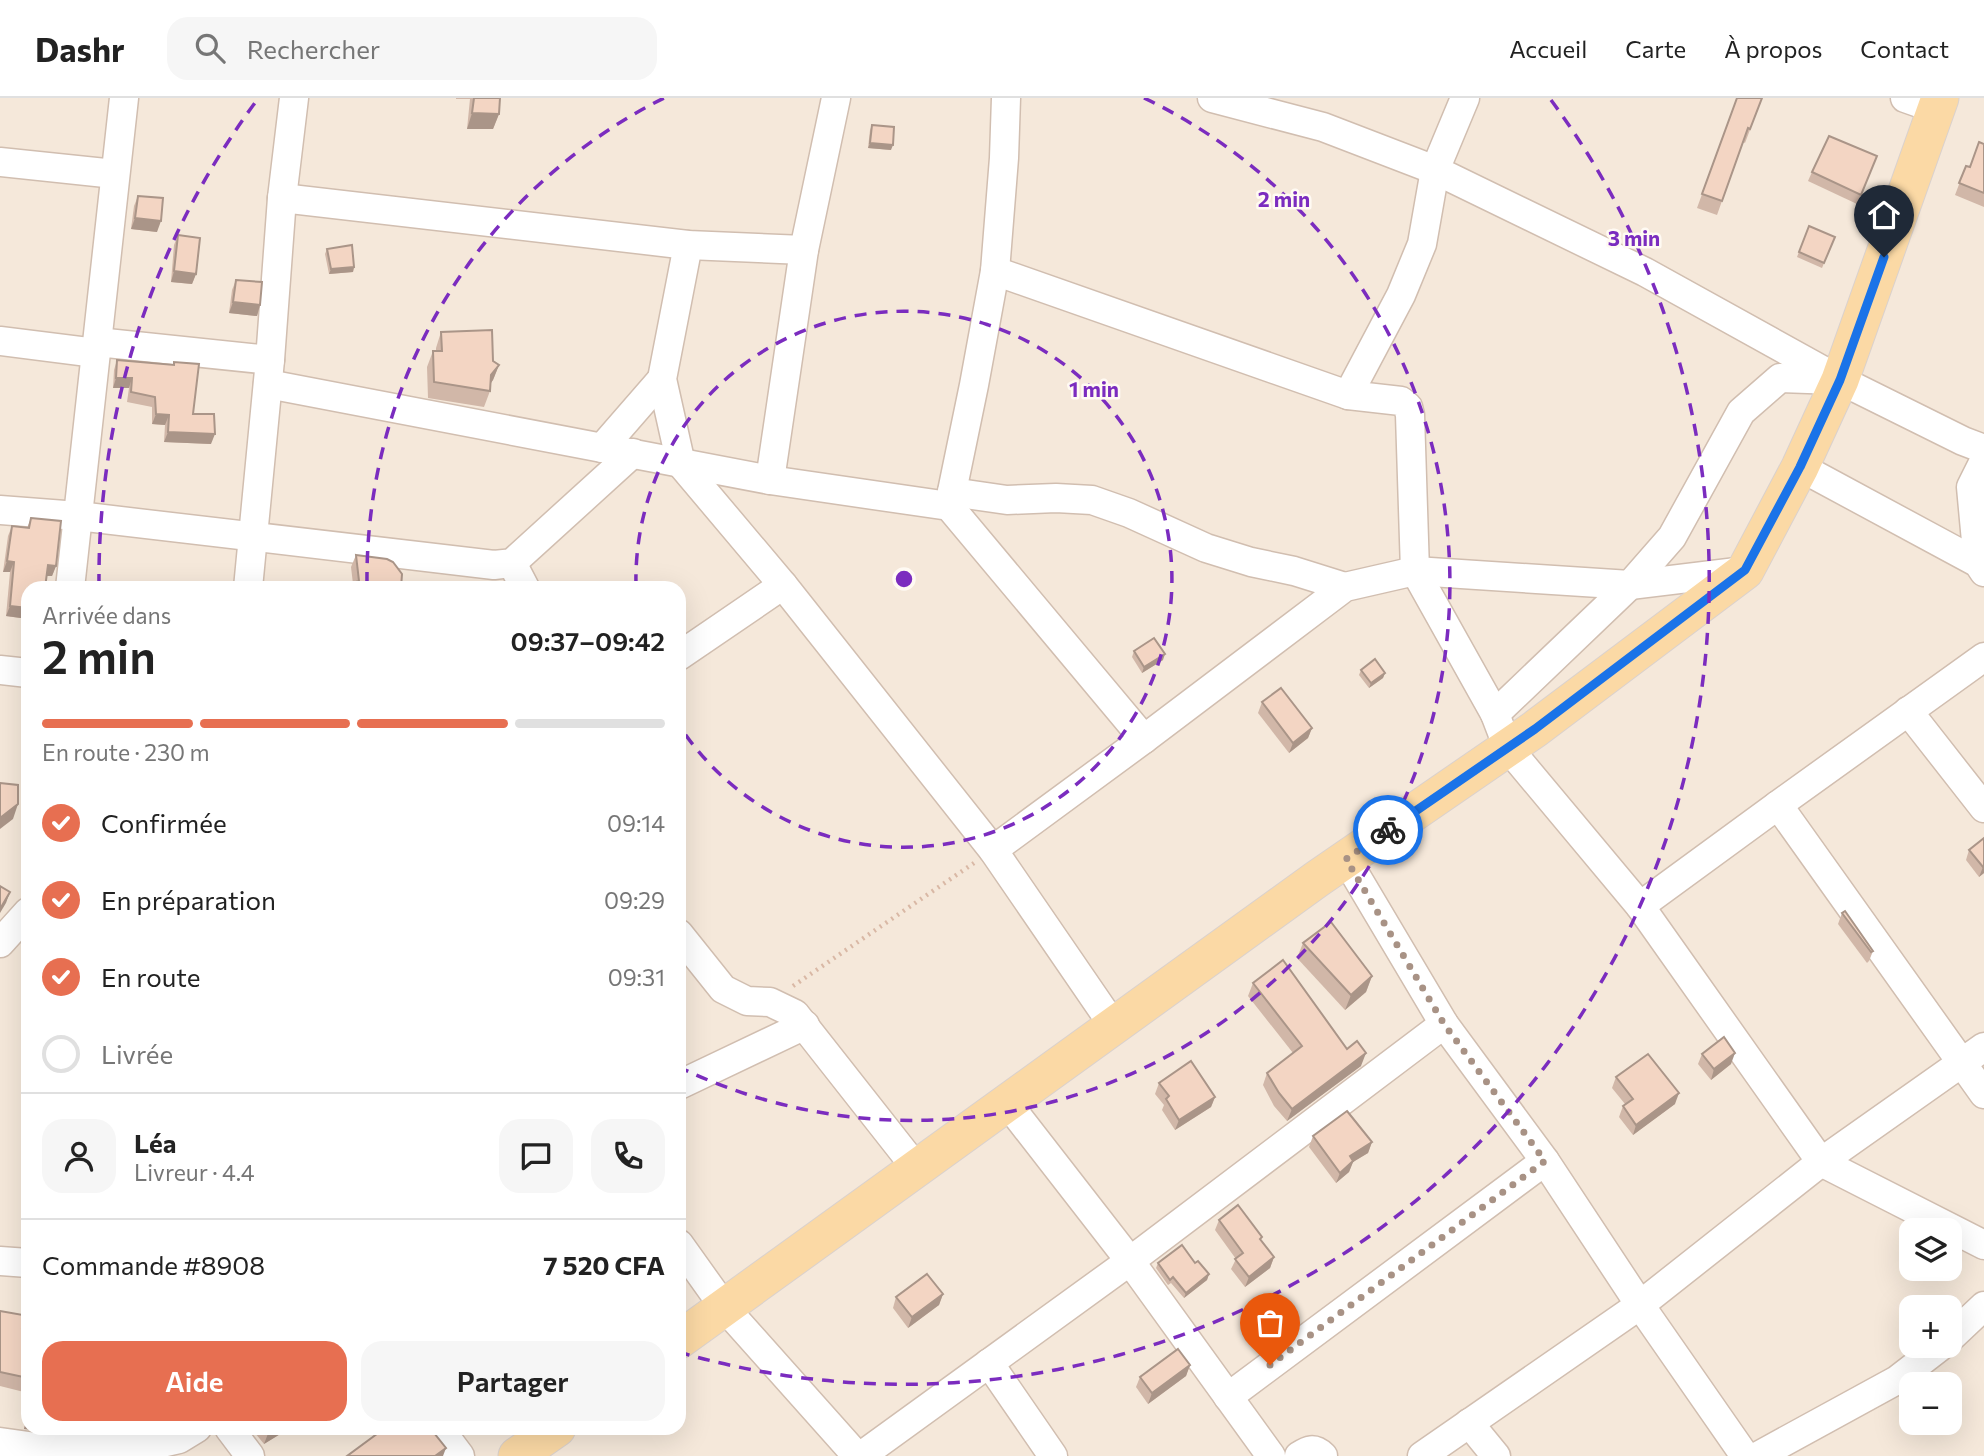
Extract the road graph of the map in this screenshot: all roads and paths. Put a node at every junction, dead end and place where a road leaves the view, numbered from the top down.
1 (124, 98) edge
2 (294, 98) edge
3 (836, 98) edge
4 (1006, 98) edge
5 (1212, 98) edge
6 (1465, 98) edge
7 (1927, 102) edge
8 (0, 162) edge
9 (1435, 170) junction
10 (115, 174) junction
11 (282, 198) junction
12 (688, 245) junction
13 (804, 250) junction
14 (995, 271) junction
15 (0, 341) edge
16 (96, 348) junction
17 (269, 372) junction
18 (663, 379) junction
19 (1840, 380) junction
20 (1348, 395) junction
21 (603, 448) junction
22 (1984, 449) edge
23 (633, 453) junction
24 (1984, 461) edge
25 (681, 464) junction
26 (1800, 467) junction
27 (770, 480) junction
28 (1978, 490) edge
29 (950, 499) junction
30 (0, 510) edge
31 (78, 516) junction
32 (253, 536) junction
33 (1981, 568) edge
34 (1745, 570) junction
35 (1415, 571) junction
36 (506, 576) edge
37 (71, 581) edge
38 (249, 581) edge
39 (783, 585) junction
40 (1630, 585) junction
41 (1345, 587) junction
42 (686, 651) edge
43 (1984, 657) edge
44 (0, 670) edge
45 (21, 672) edge
46 (1908, 711) junction
47 (1495, 715) junction
48 (1143, 739) junction
49 (1508, 748) junction
50 (1777, 805) junction
51 (1984, 808) edge
52 (993, 850) junction
53 (1346, 859) junction
54 (1640, 906) junction
55 (21, 920) edge
56 (686, 942) edge
57 (0, 943) edge
58 (769, 1002) junction
59 (1444, 1024) junction
60 (805, 1025) junction
61 (1113, 1025) junction
62 (1973, 1056) edge
63 (686, 1082) edge
64 (1984, 1094) edge
65 (1007, 1104) junction
66 (1545, 1161) junction
67 (1821, 1162) junction
68 (918, 1169) junction
69 (1984, 1245) edge
70 (686, 1254) edge
71 (0, 1261) edge
72 (1130, 1261) junction
73 (21, 1262) edge
74 (1640, 1305) junction
75 (1984, 1306) edge
76 (724, 1307) junction
77 (1962, 1327) edge
78 (686, 1335) edge
79 (1925, 1358) edge
80 (989, 1363) junction
81 (1228, 1396) junction
82 (1469, 1423) junction
83 (186, 1435) edge
84 (234, 1435) edge
85 (444, 1435) edge
86 (547, 1435) edge
87 (0, 1442) edge
88 (42, 1452) edge
89 (250, 1456) edge
90 (460, 1456) edge
91 (517, 1456) edge
92 (859, 1456) edge
93 (1053, 1456) edge
94 (1272, 1456) edge
95 (1299, 1456) edge
96 (1322, 1456) edge
97 (1422, 1456) edge
98 (1496, 1456) edge
99 (1745, 1456) edge
100 (1758, 1456) edge

1 - 10 street
2 - 11 street
3 - 13 street
4 - 14 street
5 - 9 street
6 - 9 street
7 - 19 main road
8 - 10 street
9 - 19 street
9 - 20 street
10 - 16 street
11 - 12 street
11 - 17 street
12 - 13 street
12 - 18 street
13 - 27 street
14 - 20 street
14 - 29 street
15 - 16 street
16 - 17 street
16 - 31 street
17 - 21 street
17 - 32 street
18 - 21 street
18 - 25 street
19 - 22 street
19 - 26 main road
19 - 40 street
20 - 35 street
21 - 23 street
23 - 25 street
23 - 36 street
24 - 28 street
25 - 27 street
25 - 39 street
26 - 33 street
26 - 34 main road
27 - 29 street
28 - 33 street
29 - 41 street
29 - 48 street
30 - 31 street
31 - 32 street
31 - 37 street
32 - 36 street
32 - 38 street
34 - 40 street
34 - 49 main road
35 - 40 street
35 - 41 street
35 - 47 street
39 - 42 street
39 - 52 street
40 - 47 street
41 - 48 street
43 - 46 street
44 - 45 street
46 - 50 street
46 - 51 street
47 - 49 street
48 - 52 street
49 - 53 main road
49 - 54 street
50 - 54 street
50 - 62 street
52 - 58 path
52 - 61 street
53 - 59 street
53 - 61 main road
54 - 67 street
55 - 57 street
56 - 58 street
58 - 60 street
59 - 66 street
59 - 72 street
60 - 63 street
60 - 68 street
61 - 65 main road
62 - 64 street
62 - 67 street
65 - 68 main road
65 - 72 street
66 - 74 street
66 - 81 street
67 - 69 street
67 - 74 street
68 - 76 main road
70 - 76 street
71 - 73 street
72 - 80 street
72 - 81 street
74 - 82 street
74 - 99 street
75 - 77 street
76 - 78 main road
76 - 92 street
79 - 100 street
80 - 92 street
80 - 93 street
81 - 94 street
82 - 97 street
82 - 98 street
83 - 88 street
84 - 89 street
85 - 90 street
86 - 91 main road
87 - 88 street
95 - 96 street

